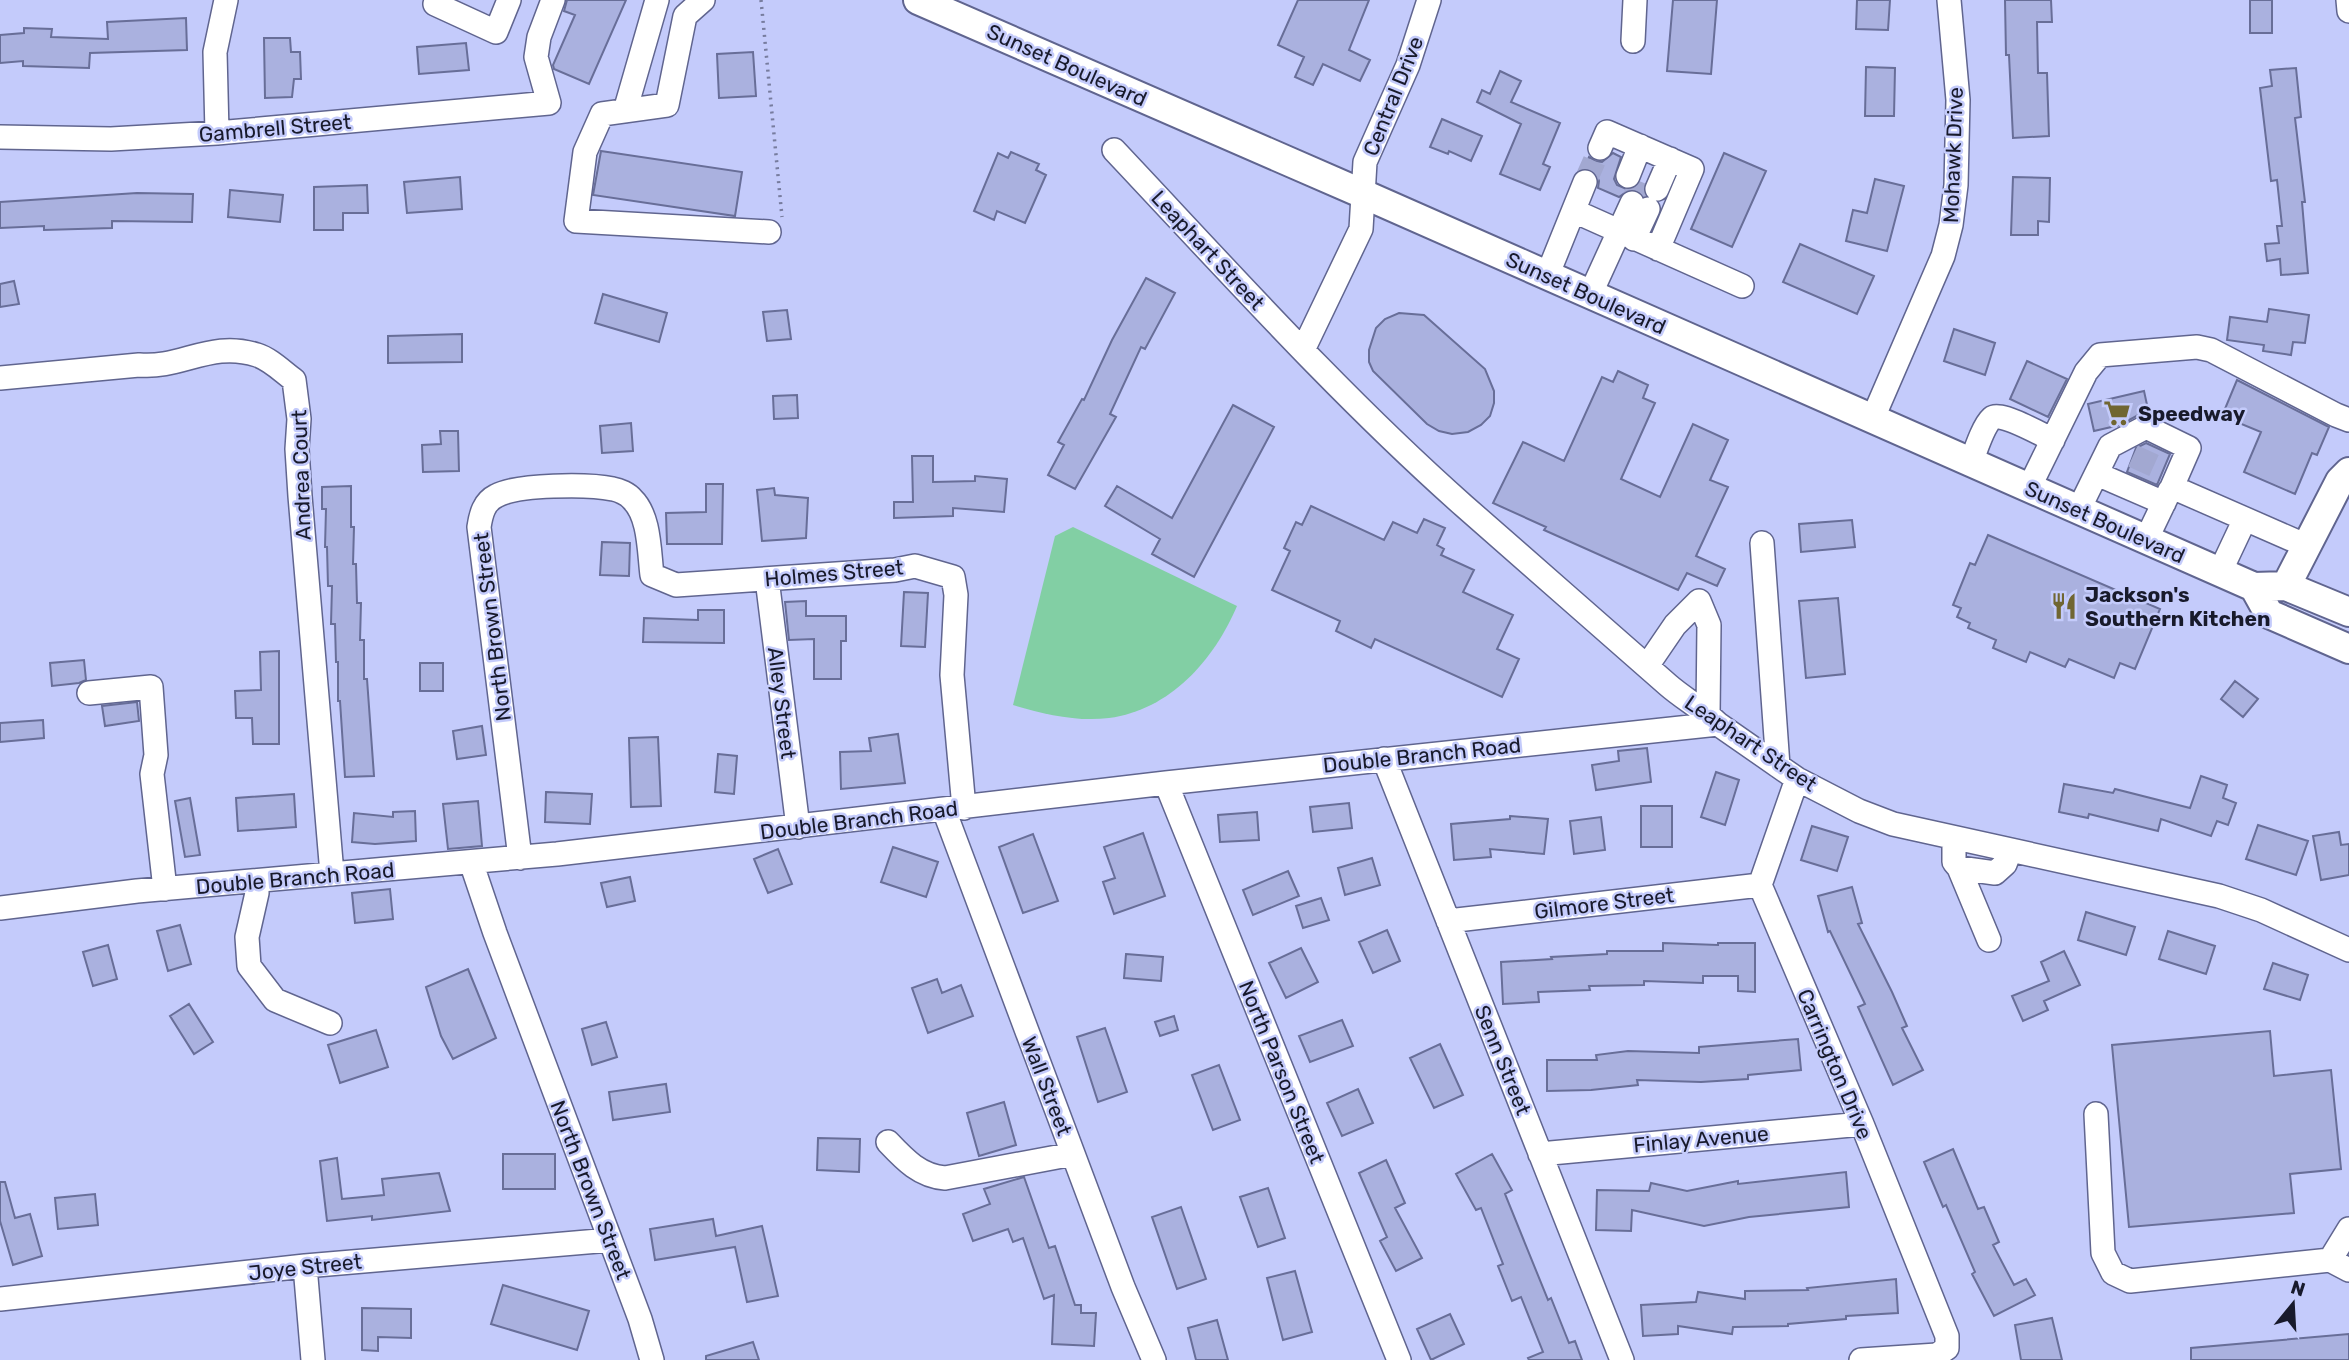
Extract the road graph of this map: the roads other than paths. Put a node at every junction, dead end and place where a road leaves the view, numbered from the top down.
1 (226, 0) edge
2 (509, 0) edge
3 (553, 0) edge
4 (657, 0) edge
5 (703, 0) edge
6 (1429, 0) edge
7 (1635, 0) edge
8 (1949, 0) edge
9 (2348, 0) edge
10 (925, 2) edge
11 (435, 5) dead end
12 (2349, 11) edge
13 (1633, 41) dead end
14 (625, 111) junction
15 (217, 133) junction
16 (0, 136) edge
17 (1600, 148) tunnel mouth
18 (1114, 150) dead end
19 (1661, 155) junction
20 (1585, 182) tunnel mouth
21 (1362, 193) junction
22 (1643, 195) junction
23 (1574, 211) junction
24 (769, 232) road end
25 (1632, 237) junction
26 (1547, 276) junction
27 (1742, 286) dead end
28 (1590, 295) junction
29 (1303, 350) junction
30 (0, 377) edge
31 (1872, 420) junction
32 (2349, 420) edge
33 (2053, 440) junction
34 (2110, 446) junction
35 (2133, 456) tunnel mouth
36 (1971, 463) junction
37 (2349, 472) edge
38 (2097, 474) junction
39 (2169, 484) junction
40 (2029, 488) junction
41 (2078, 510) junction
42 (2245, 519) junction
43 (2146, 540) junction
44 (1762, 543) dead end
45 (2307, 546) junction
46 (2220, 572) junction
47 (652, 575) joint
48 (766, 579) junction
49 (2286, 586) junction
50 (2254, 587) junction
51 (2349, 611) edge
52 (2349, 649) edge
53 (1647, 666) junction
54 (89, 693) dead end
55 (1713, 719) junction
56 (1384, 759) junction
57 (1788, 772) junction
58 (1166, 783) junction
59 (954, 809) junction
60 (798, 827) junction
61 (1954, 838) junction
62 (2010, 851) junction
63 (520, 858) junction
64 (471, 862) junction
65 (1959, 869) junction
66 (332, 874) junction
67 (257, 881) junction
68 (1760, 885) junction
69 (165, 889) junction
70 (0, 908) edge
71 (1448, 921) junction
72 (1989, 940) dead end
73 (2349, 950) edge
74 (330, 1023) dead end
75 (2096, 1114) dead end
76 (1861, 1124) junction
77 (888, 1142) dead end
78 (1073, 1154) junction
79 (1540, 1154) junction
80 (2349, 1229) edge
81 (610, 1240) junction
82 (2340, 1265) edge
83 (305, 1266) junction
84 (0, 1299) edge
85 (313, 1360) edge
86 (652, 1360) edge
87 (1154, 1360) edge
88 (1399, 1360) edge
89 (1622, 1360) edge
90 (1861, 1360) edge

1 - 15 street
2 - 11 street
3 - 15 street, Gambrell Street
4 - 14 street
5 - 14 street
6 - 21 street, Central Drive
7 - 13 street
8 - 31 street, Mohawk Drive
9 - 12 street
10 - 21 main road, Sunset Boulevard
14 - 24 street
15 - 16 street, Gambrell Street
17 - 19 street
18 - 29 street, Leaphart Street
19 - 22 street
19 - 22 street
19 - 25 street
20 - 23 street
21 - 26 main road, Sunset Boulevard
21 - 29 street
22 - 25 street
23 - 25 street
23 - 26 street
25 - 27 street
25 - 28 street
26 - 28 main road, Sunset Boulevard
28 - 31 main road, Sunset Boulevard
29 - 53 street, Leaphart Street
30 - 66 street, Andrea Court
31 - 36 main road, Sunset Boulevard
32 - 33 street
33 - 36 street
33 - 40 street
34 - 35 street
34 - 38 street
34 - 39 street
36 - 40 main road, Sunset Boulevard
37 - 45 main road
38 - 39 street
38 - 41 street
39 - 42 street
39 - 43 street
40 - 41 main road, Sunset Boulevard
41 - 43 main road, Sunset Boulevard
42 - 45 street
42 - 46 street
43 - 46 main road, Sunset Boulevard
44 - 57 street
45 - 49 main road
46 - 50 main road, Sunset Boulevard
47 - 48 street, Holmes Street
47 - 63 street, North Brown Street
48 - 59 street, Holmes Street
48 - 60 street, Alley Street
49 - 50 main road, Sunset Boulevard
49 - 51 main road, Sunset Boulevard
50 - 52 main road
53 - 55 street, Leaphart Street
53 - 55 street
54 - 69 street
55 - 56 street, Double Branch Road
55 - 57 street, Leaphart Street
56 - 58 street, Double Branch Road
56 - 71 street, Senn Street
57 - 61 street, Leaphart Street
57 - 68 street
58 - 59 street, Double Branch Road
58 - 88 street, North Parson Street
59 - 60 street, Double Branch Road
59 - 78 street, Wall Street
60 - 63 street, Double Branch Road
61 - 62 street, Leaphart Street
61 - 65 street
62 - 65 street
62 - 73 street, Leaphart Street
63 - 64 street, Double Branch Road
64 - 66 street, Double Branch Road
64 - 81 street, North Brown Street
65 - 72 street
66 - 67 street, Double Branch Road
67 - 69 street, Double Branch Road
67 - 74 street
68 - 71 street, Gilmore Street
68 - 76 street, Carrington Drive
69 - 70 street, Double Branch Road
71 - 79 street, Senn Street
75 - 82 street
76 - 79 street, Finlay Avenue
76 - 90 street, Carrington Drive
77 - 78 street
78 - 87 street, Wall Street
79 - 89 street, Senn Street
80 - 82 street
81 - 83 street, Joye Street
81 - 86 street, North Brown Street
83 - 84 street, Joye Street
83 - 85 street

